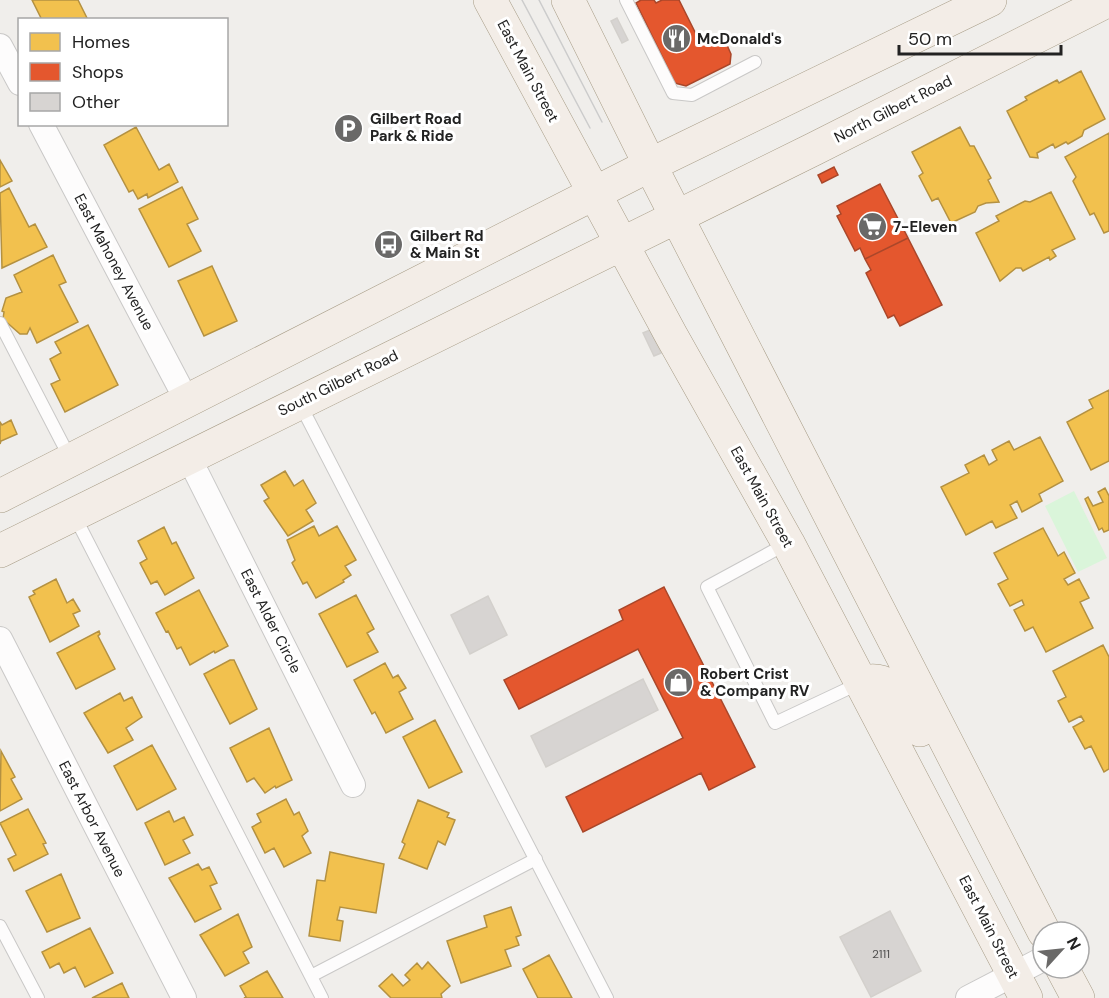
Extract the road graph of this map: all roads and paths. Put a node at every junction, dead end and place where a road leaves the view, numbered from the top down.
1 (490, 0) edge
2 (568, 0) edge
3 (626, 0) edge
4 (990, 0) edge
5 (1100, 2) edge
6 (0, 46) edge
7 (755, 62) dead end
8 (18, 79) edge
9 (42, 126) edge
10 (650, 165) junction
11 (594, 194) junction
12 (676, 216) junction
13 (622, 243) junction
14 (0, 323) edge
15 (186, 399) junction
16 (299, 402) junction
17 (189, 458) junction
18 (71, 459) junction
19 (0, 496) edge
20 (74, 514) junction
21 (788, 543) junction
22 (0, 551) edge
23 (0, 639) edge
24 (861, 683) junction
25 (353, 785) dead end
26 (984, 815) junction
27 (536, 859) junction
28 (1038, 920) edge
29 (0, 926) edge
30 (1031, 973) edge
31 (311, 976) junction
32 (1068, 980) edge
33 (1020, 986) edge
34 (38, 998) edge
35 (184, 998) edge
36 (322, 998) edge
37 (607, 998) edge
38 (968, 998) edge
39 (1078, 998) edge

1 - 11 main road, East Main Street
2 - 10 main road
3 - 7 lane
4 - 10 main road
5 - 12 main road, North Gilbert Road
6 - 8 street
9 - 15 street, East Mahoney Avenue
10 - 11 main road
10 - 12 main road
11 - 13 main road, East Main Street
11 - 15 main road
12 - 13 main road, South Gilbert Road
12 - 26 main road
13 - 16 main road, South Gilbert Road
13 - 21 main road, East Main Street
14 - 18 lane
15 - 18 main road
16 - 17 main road, South Gilbert Road
16 - 27 lane
17 - 20 main road, South Gilbert Road
17 - 25 street, East Alder Circle
18 - 19 main road
20 - 22 main road, South Gilbert Road
20 - 31 lane
21 - 24 main road, East Main Street
21 - 24 lane
23 - 35 street, East Arbor Avenue
24 - 26 main road
24 - 33 main road, East Main Street
26 - 28 main road
27 - 31 lane
27 - 37 lane
29 - 34 lane
30 - 33 street
31 - 36 lane
32 - 39 main road
33 - 38 street

